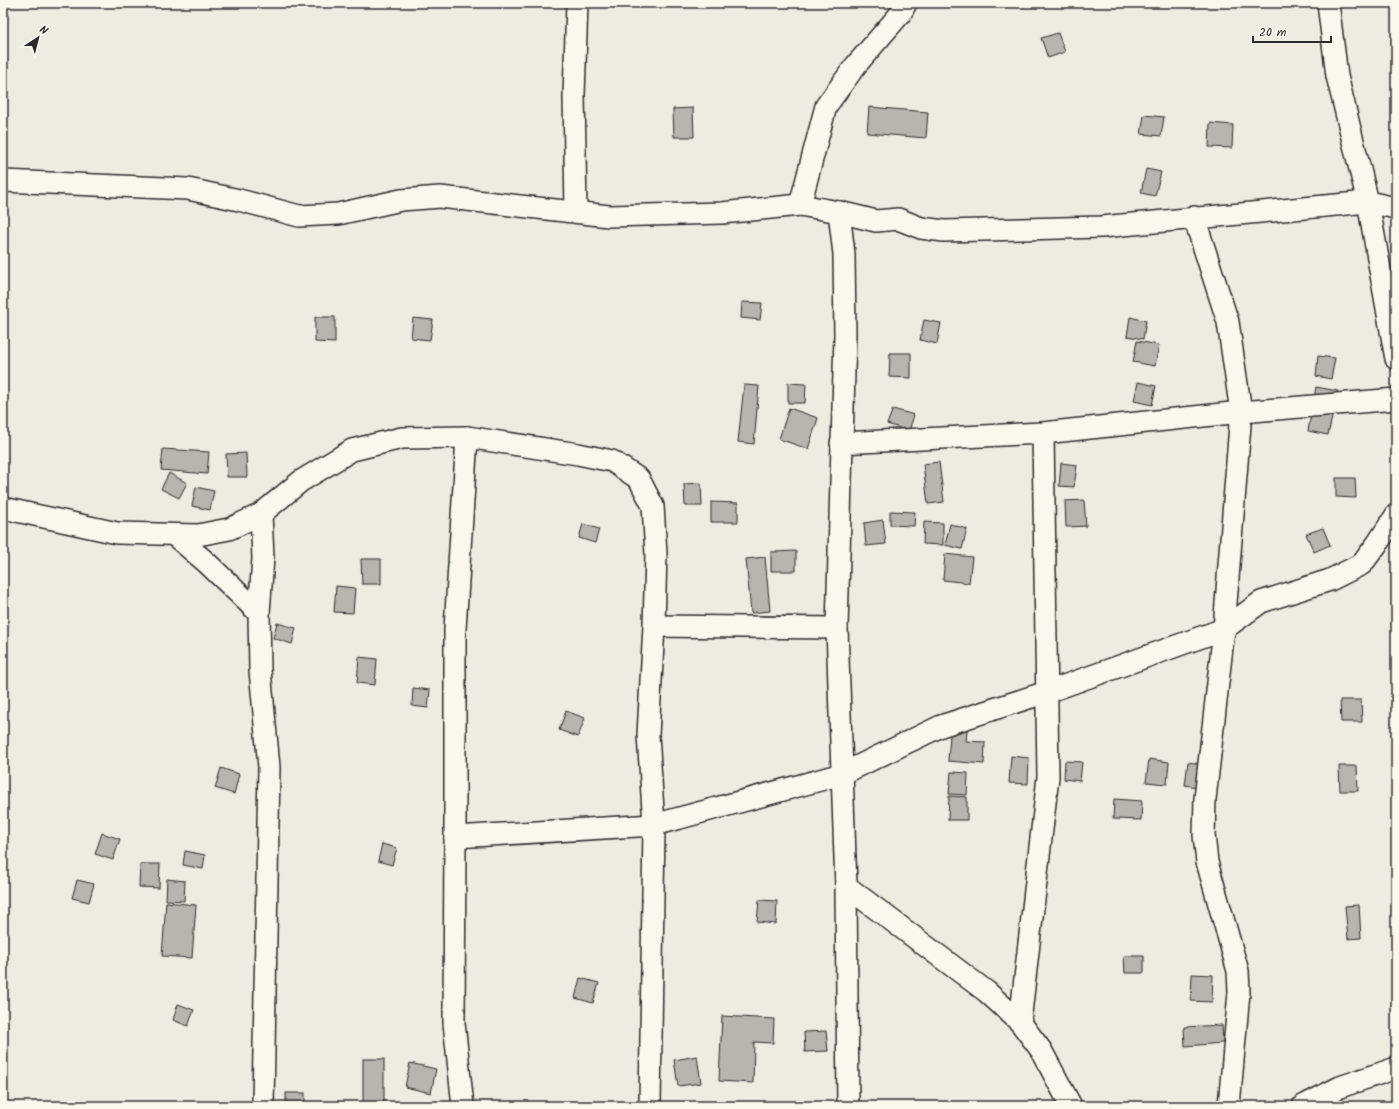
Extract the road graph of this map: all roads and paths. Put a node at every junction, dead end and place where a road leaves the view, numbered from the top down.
1 (577, 3) edge
2 (906, 3) edge
3 (1328, 3) edge
4 (3, 181) edge
5 (1368, 202) junction
6 (800, 205) junction
7 (1396, 208) edge
8 (576, 212) junction
9 (839, 212) junction
10 (1194, 217) junction
11 (1396, 359) edge
12 (1396, 399) edge
13 (1241, 412) junction
14 (1043, 433) junction
15 (467, 437) junction
16 (841, 443) junction
17 (3, 508) edge
18 (260, 514) junction
19 (1396, 515) edge
20 (174, 535) junction
21 (259, 613) junction
22 (654, 626) junction
23 (837, 628) junction
24 (1224, 629) junction
25 (1047, 692) junction
26 (842, 774) junction
27 (654, 825) junction
28 (455, 837) junction
29 (846, 886) junction
30 (1020, 1022) junction
31 (1396, 1068) edge
32 (263, 1106) edge
33 (463, 1106) edge
34 (650, 1106) edge
35 (848, 1106) edge
36 (1071, 1106) edge
37 (1229, 1106) edge
38 (1303, 1106) edge

1 - 8 street
2 - 6 street
3 - 5 street
4 - 8 street
5 - 7 street
5 - 10 street
5 - 11 street
6 - 8 street
6 - 9 street
9 - 10 street
9 - 16 street
10 - 13 street
12 - 13 street
13 - 14 street
13 - 24 street
14 - 16 street
14 - 25 street
15 - 18 street
15 - 22 street
15 - 28 street
16 - 23 street
17 - 20 street
18 - 20 street
18 - 21 street
19 - 24 street
20 - 21 street
21 - 32 street
22 - 23 street
22 - 27 street
23 - 26 street
24 - 25 street
24 - 37 street
25 - 26 street
25 - 30 street
26 - 27 street
26 - 29 street
27 - 28 street
27 - 34 street
28 - 33 street
29 - 30 street
29 - 35 street
30 - 36 street
31 - 38 street

